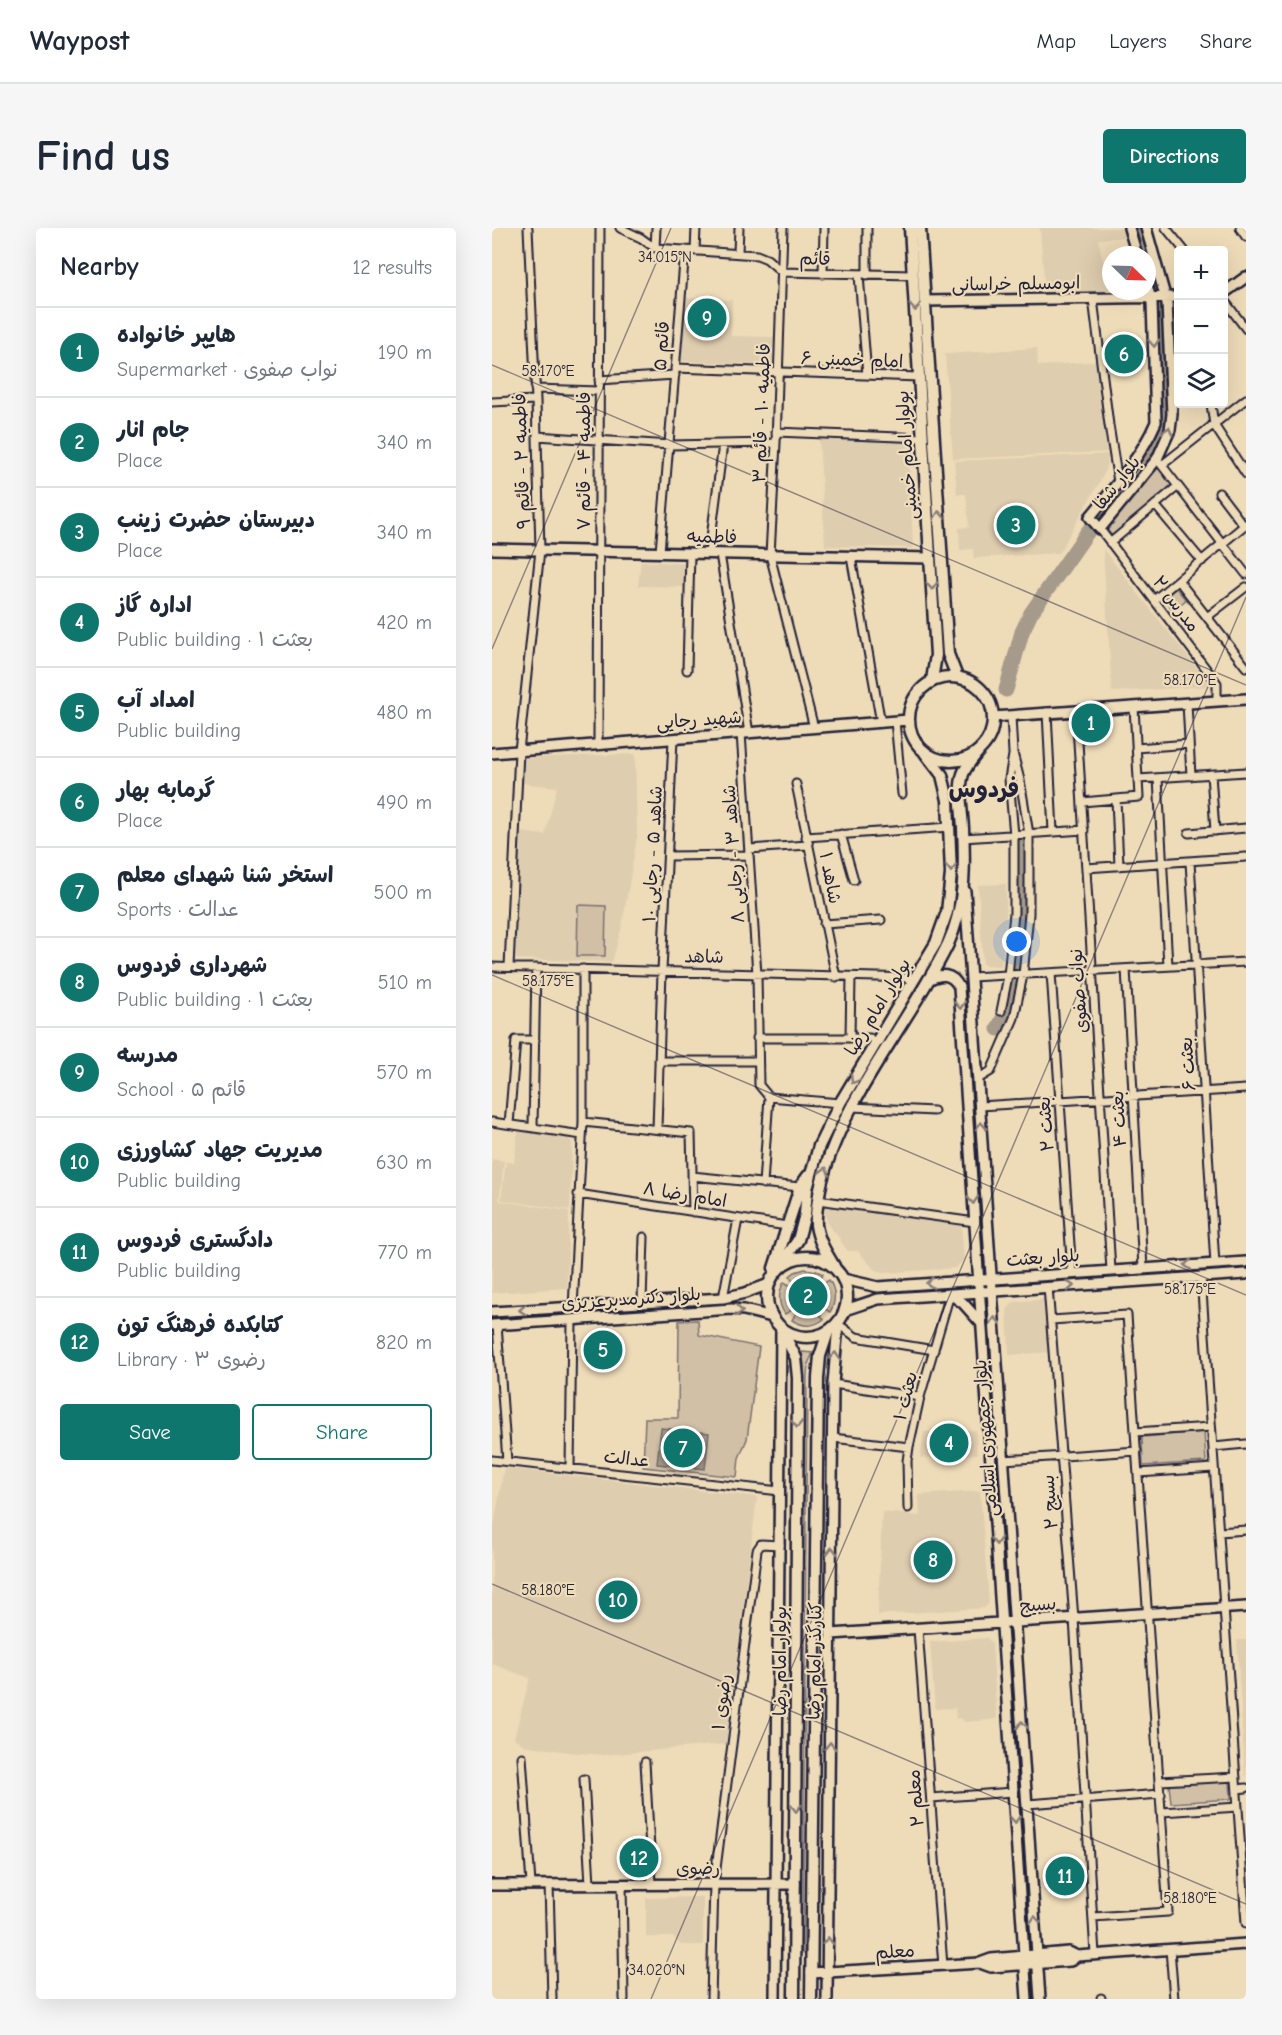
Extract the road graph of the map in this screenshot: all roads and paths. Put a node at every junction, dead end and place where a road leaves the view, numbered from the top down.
1 (528, 228) edge
2 (600, 228) edge
3 (620, 228) edge
4 (656, 228) edge
5 (696, 228) edge
6 (739, 228) edge
7 (783, 228) edge
8 (824, 228) edge
9 (867, 228) edge
10 (910, 228) edge
11 (920, 228) edge
12 (1129, 228) edge
13 (1146, 228) edge
14 (1166, 228) edge
15 (1240, 228) edge
16 (1246, 237) edge
17 (1134, 246) edge
18 (1181, 246) edge
19 (655, 248) junction
20 (685, 250) junction
21 (696, 251) junction
22 (738, 252) junction
23 (782, 272) junction
24 (823, 274) junction
25 (859, 275) junction
26 (867, 275) junction
27 (912, 275) junction
28 (1246, 277) edge
29 (1228, 290) edge
30 (1174, 297) edge
31 (1166, 298) junction
32 (1093, 299) junction
33 (1102, 299) edge
34 (1156, 299) edge
35 (1151, 300) edge
36 (925, 301) junction
37 (1228, 305) edge
38 (1246, 328) edge
39 (675, 371) junction
40 (778, 372) junction
41 (867, 375) junction
42 (919, 377) junction
43 (599, 380) junction
44 (535, 389) junction
45 (599, 391) junction
46 (1246, 399) edge
47 (536, 400) junction
48 (492, 402) edge
49 (1212, 408) edge
50 (1214, 425) junction
51 (776, 432) junction
52 (537, 436) junction
53 (923, 438) junction
54 (599, 441) junction
55 (776, 443) junction
56 (723, 444) junction
57 (670, 445) junction
58 (1159, 462) junction
59 (1246, 474) edge
60 (1119, 482) junction
61 (1178, 486) junction
62 (1219, 493) dead end
63 (1155, 505) junction
64 (1245, 525) edge
65 (1100, 529) junction
66 (1110, 543) junction
67 (1222, 544) junction
68 (492, 549) edge
69 (540, 550) junction
70 (598, 550) junction
71 (660, 552) junction
72 (690, 553) junction
73 (709, 554) junction
74 (720, 554) junction
75 (770, 555) junction
76 (851, 557) junction
77 (930, 558) junction
78 (1202, 561) junction
79 (1246, 574) edge
80 (1178, 580) junction
81 (1246, 587) edge
82 (1154, 600) junction
83 (1207, 617) junction
84 (1246, 665) edge
85 (687, 670) dead end
86 (957, 677) junction
87 (932, 681) junction
88 (1246, 699) edge
89 (1217, 701) junction
90 (1188, 703) junction
91 (1134, 707) junction
92 (1076, 710) junction
93 (1047, 712) junction
94 (1011, 716) junction
95 (993, 717) junction
96 (909, 720) junction
97 (895, 721) junction
98 (881, 723) junction
99 (814, 728) junction
100 (745, 733) junction
101 (673, 739) junction
102 (598, 744) junction
103 (1189, 744) junction
104 (981, 748) junction
105 (1136, 748) junction
106 (519, 751) junction
107 (492, 753) edge
108 (925, 753) junction
109 (1013, 753) junction
110 (1246, 772) edge
111 (1211, 774) junction
112 (1191, 776) junction
113 (1158, 778) junction
114 (1138, 779) junction
115 (796, 784) dead end
116 (902, 794) dead end
117 (1116, 799) junction
118 (1082, 802) junction
119 (950, 827) junction
120 (1246, 828) edge
121 (1084, 831) junction
122 (1215, 831) junction
123 (1053, 832) junction
124 (1189, 833) dead end
125 (841, 834) junction
126 (1029, 834) junction
127 (1014, 835) junction
128 (963, 838) junction
129 (807, 841) junction
130 (749, 852) junction
131 (668, 856) junction
132 (1246, 857) edge
133 (1190, 861) junction
134 (1162, 863) junction
135 (1119, 866) junction
136 (1086, 868) junction
137 (964, 874) junction
138 (854, 880) dead end
139 (881, 920) dead end
140 (824, 924) junction
141 (1246, 962) edge
142 (1196, 965) junction
143 (1168, 966) junction
144 (492, 967) edge
145 (509, 967) junction
146 (536, 968) junction
147 (583, 969) junction
148 (1126, 969) junction
149 (662, 971) junction
150 (1092, 971) junction
151 (1051, 973) junction
152 (757, 974) junction
153 (1023, 975) junction
154 (1008, 976) junction
155 (836, 977) junction
156 (851, 977) junction
157 (971, 977) junction
158 (915, 978) junction
159 (926, 981) junction
160 (1001, 1011) dead end
161 (758, 1038) junction
162 (850, 1038) junction
163 (870, 1038) dead end
164 (535, 1040) junction
165 (659, 1060) junction
166 (758, 1061) junction
167 (978, 1079) junction
168 (965, 1080) junction
169 (1246, 1089) edge
170 (1205, 1092) junction
171 (769, 1097) junction
172 (1133, 1097) junction
173 (1100, 1099) junction
174 (1060, 1101) junction
175 (840, 1103) junction
176 (980, 1106) junction
177 (852, 1107) junction
178 (934, 1111) dead end
179 (492, 1122) edge
180 (583, 1122) junction
181 (509, 1124) junction
182 (533, 1127) junction
183 (657, 1129) junction
184 (582, 1135) junction
185 (812, 1171) junction
186 (692, 1176) junction
187 (763, 1184) junction
188 (800, 1187) junction
189 (578, 1194) junction
190 (818, 1200) junction
191 (693, 1212) junction
192 (738, 1219) junction
193 (975, 1222) junction
194 (787, 1226) junction
195 (644, 1237) dead end
196 (1246, 1262) edge
197 (1215, 1264) junction
198 (834, 1266) junction
199 (1143, 1268) junction
200 (1111, 1270) junction
201 (1072, 1273) junction
202 (1246, 1274) edge
203 (1201, 1277) junction
204 (772, 1278) junction
205 (992, 1278) junction
206 (843, 1279) junction
207 (979, 1280) junction
208 (1048, 1287) junction
209 (993, 1291) junction
210 (980, 1292) junction
211 (950, 1294) junction
212 (723, 1298) junction
213 (642, 1302) junction
214 (573, 1307) junction
215 (845, 1310) junction
216 (492, 1312) edge
217 (772, 1317) junction
218 (572, 1320) junction
219 (1051, 1320) junction
220 (838, 1323) junction
221 (982, 1324) junction
222 (494, 1325) edge
223 (781, 1328) junction
224 (828, 1332) junction
225 (934, 1350) junction
226 (833, 1384) junction
227 (920, 1398) junction
228 (1211, 1427) junction
229 (1136, 1432) junction
230 (833, 1438) junction
231 (1246, 1444) edge
232 (909, 1447) junction
233 (1213, 1447) junction
234 (1137, 1451) junction
235 (1062, 1456) junction
236 (492, 1460) edge
237 (1004, 1460) junction
238 (507, 1461) junction
239 (570, 1468) junction
240 (1214, 1468) junction
241 (1138, 1473) junction
242 (780, 1491) junction
243 (908, 1508) dead end
244 (1246, 1530) edge
245 (1219, 1532) junction
246 (780, 1545) junction
247 (1246, 1607) edge
248 (1224, 1609) junction
249 (1148, 1614) junction
250 (1074, 1619) junction
251 (1015, 1623) junction
252 (1002, 1624) junction
253 (918, 1629) junction
254 (831, 1634) junction
255 (522, 1757) dead end
256 (645, 1762) dead end
257 (1236, 1777) junction
258 (584, 1779) dead end
259 (1160, 1781) junction
260 (1246, 1788) edge
261 (1237, 1789) junction
262 (1013, 1791) junction
263 (1161, 1794) junction
264 (931, 1798) junction
265 (1085, 1799) junction
266 (1027, 1803) junction
267 (1238, 1807) junction
268 (1162, 1812) junction
269 (531, 1884) junction
270 (549, 1884) junction
271 (590, 1884) junction
272 (622, 1884) junction
273 (652, 1884) junction
274 (714, 1884) junction
275 (776, 1884) junction
276 (795, 1884) junction
277 (492, 1885) edge
278 (1093, 1917) junction
279 (1246, 1923) edge
280 (1246, 1944) edge
281 (1170, 1949) junction
282 (1095, 1954) junction
283 (1037, 1959) junction
284 (1024, 1960) junction
285 (943, 1966) junction
286 (828, 1972) junction
287 (811, 1973) junction
288 (795, 1974) junction
289 (552, 1999) edge
290 (624, 1999) edge
291 (711, 1999) edge
292 (775, 1999) edge
293 (794, 1999) edge
294 (811, 1999) edge
295 (827, 1999) edge
296 (1027, 1999) edge
297 (1040, 1999) edge
298 (1174, 1999) edge

1 - 44 street, فاطمیه ۲ - قائم ۹
2 - 43 street, فاطمیه ۴ - قائم ۷
3 - 19 street, قائم
4 - 19 street
5 - 21 street
6 - 22 street
7 - 23 street, فاطمیه ۱۰ - قائم ۳
8 - 24 street
9 - 26 street
10 - 27 main road, بولوار امام خمینی
11 - 36 main road, بولوار امام خمینی
12 - 17 main road
13 - 31 main road, بلوار شفا
14 - 18 street
15 - 16 street
19 - 20 street, قائم
20 - 21 street, قائم
20 - 39 street, قائم ۵
21 - 22 street, قائم
22 - 23 street, قائم
23 - 24 street, قائم
23 - 40 street, فاطمیه ۱۰ - قائم ۳
24 - 25 street, قائم
25 - 26 street, قائم
25 - 41 street
26 - 27 street, قائم
27 -> 42 main road, بولوار امام خمینی
28 - 29 main road
30 - 31 main road, ابومسلم خراسانی
31 - 34 main road, ابومسلم خراسانی
58 -> 31 main road, بلوار شفا
32 - 33 main road, ابومسلم خراسانی
32 - 36 main road, ابومسلم خراسانی
32 - 60 street
35 -> 60 main road, بلوار شفا
86 -> 36 main road, بولوار امام خمینی
37 - 38 street
39 - 40 street, امام خمینی ۶
39 - 43 street, امام خمینی ۶
39 - 57 street, قائم ۵
40 - 41 street, امام خمینی ۶
40 - 51 street, فاطمیه ۱۰ - قائم ۳
41 - 42 street, امام خمینی ۶
42 - 53 main road, بولوار امام خمینی
43 - 45 street, فاطمیه ۴ - قائم ۷
44 - 45 street
44 - 47 street, فاطمیه ۲ - قائم ۹
45 - 54 street, فاطمیه ۴ - قائم ۷
46 - 50 street
47 - 48 street
47 - 52 street, فاطمیه ۲ - قائم ۹
49 - 50 street
50 - 58 street
50 - 59 street
51 - 53 street
51 - 55 street, فاطمیه ۱۰ - قائم ۳
52 - 54 street
52 - 69 street, فاطمیه ۲ - قائم ۹
53 - 77 main road, بولوار امام خمینی
54 - 57 street
54 - 70 street, فاطمیه ۴ - قائم ۷
55 - 56 street
55 - 75 street, فاطمیه ۱۰ - قائم ۳
56 - 57 street
56 - 73 street
57 - 71 street, قائم ۵
58 - 61 street
58 - 65 main road, بلوار شفا
60 - 65 main road, بلوار شفا
61 - 63 street
61 - 67 street
62 - 64 street
63 - 66 street
63 - 78 street
64 - 67 street
65 - 66 street, مدرس ۲
66 - 82 street, مدرس ۲
67 - 78 street
67 - 79 street
68 - 69 main road, فاطمیه
69 - 70 main road, فاطمیه
69 - 106 street, فاطمیه ۲ - قائم ۹
70 - 71 main road, فاطمیه
70 - 102 street, فاطمیه ۴ - قائم ۷
71 - 72 main road, فاطمیه
72 - 73 main road, فاطمیه
72 - 85 street
73 - 74 main road, فاطمیه
74 - 75 main road, فاطمیه
74 - 100 street, شاهد ۳ - رجایی ۸
75 - 76 main road, فاطمیه
75 - 99 street, فاطمیه ۱۰ - قائم ۳
76 - 77 main road, فاطمیه
76 - 98 street
77 -> 87 main road, بولوار امام خمینی
78 - 80 street
80 - 82 street
80 - 83 street
81 - 83 street
82 - 89 street, مدرس ۲
83 - 84 street
86 - 87 main road
86 - 95 main road
87 - 96 main road
88 - 89 main road
89 - 90 main road
90 - 91 main road
90 - 103 street
91 - 92 main road
91 - 105 street
92 - 93 main road
92 - 118 street, نواب صفوی
93 - 94 main road
93 - 123 street
94 - 95 main road
94 - 109 street
95 - 104 main road
96 - 97 main road, شهید رجایی
96 - 108 main road
97 - 98 main road, شهید رجایی
97 - 116 street
98 - 99 main road, شهید رجایی
99 - 100 main road, شهید رجایی
100 - 101 main road, شهید رجایی
100 - 130 street, شاهد ۳ - رجایی ۸
101 - 102 main road, شهید رجایی
101 - 131 street, شاهد ۵ - رجایی ۱۰
102 - 106 main road, شهید رجایی
103 - 105 street
103 - 112 street
104 - 108 main road
104 - 128 main road, بولوار امام رضا
105 - 114 street
106 - 107 main road, شهید رجایی
106 - 145 street, فاطمیه ۲ - قائم ۹
108 - 119 main road, بولوار امام رضا
109 - 126 street
109 - 127 street
110 - 111 street
111 - 112 street
111 - 122 street
112 - 113 street
113 - 114 street
113 - 134 street
114 - 117 street
115 - 129 street, شاهد ۱
117 - 118 street
117 - 135 street
118 - 121 street, نواب صفوی
119 - 125 street
119 -> 158 main road, بولوار امام رضا
120 - 122 street
121 - 123 street
121 - 136 street, نواب صفوی
122 - 124 street
123 - 126 street
125 - 129 street
125 - 138 street
126 - 127 street
126 - 153 street
127 - 128 street
127 - 154 street
128 - 137 main road, بولوار امام رضا
129 - 130 street
129 - 140 street, شاهد ۱
130 - 131 street
130 - 152 street, شاهد ۳ - رجایی ۸
131 - 149 street, شاهد ۵ - رجایی ۱۰
132 - 133 street
133 - 134 street
133 - 142 street, بعثت ۶
134 - 135 street
134 - 143 street
135 - 136 street
136 - 150 street, نواب صفوی
137 - 157 main road, بلوار جمهوری اسلامی
137 - 159 main road, بولوار امام رضا
139 - 140 street
140 - 155 street, شاهد ۱
141 - 142 street
142 - 143 street
142 - 170 street, بعثت ۶
143 - 148 street
144 - 145 street, شاهد
145 - 146 street, شاهد
146 - 147 street, شاهد
146 - 164 street
147 - 149 street, شاهد
147 - 180 street
148 - 150 street
148 - 172 street, بعثت ۴
149 - 152 street, شاهد
149 - 165 street, شاهد ۵ - رجایی ۱۰
150 - 151 street
150 - 173 street, نواب صفوی
151 - 153 street
151 - 174 street, بعثت ۲
152 - 155 street, شاهد
152 - 161 street, شاهد ۳ - رجایی ۸
153 - 154 street
153 - 167 street
154 - 157 street
154 - 160 street
155 - 156 street, شاهد
156 - 158 street, شاهد
156 - 162 street
157 - 167 main road, بلوار جمهوری اسلامی
158 -> 175 main road, بولوار امام رضا
159 -> 168 main road, بلوار جمهوری اسلامی
159 - 177 main road, بولوار امام رضا
161 - 162 street
161 - 166 street, شاهد ۳ - رجایی ۸
162 - 163 street
164 - 181 street
164 - 182 street
165 - 166 street
165 - 183 street, شاهد ۵ - رجایی ۱۰
166 - 171 street, شاهد ۳ - رجایی ۸
167 - 168 main road
167 - 176 main road, بلوار جمهوری اسلامی
168 -> 193 main road, بلوار جمهوری اسلامی
169 - 170 street
170 - 172 street
170 - 197 street, بعثت ۶
171 - 175 street
171 - 187 street
172 - 173 street
172 - 199 street, بعثت ۴
173 - 174 street
173 - 200 street, نواب صفوی
174 - 176 street
174 - 201 street, بعثت ۲
175 - 185 main road, بولوار امام رضا
205 -> 176 main road, بلوار جمهوری اسلامی
177 - 178 street
190 -> 177 main road, بولوار امام رضا
179 - 181 street
180 - 183 street
180 - 184 street
181 - 182 street
182 - 184 street
183 - 186 street
184 - 189 street
185 - 188 main road
185 - 204 main road, بولوار امام رضا
186 - 187 street
186 - 191 street
187 - 188 street
188 - 194 main road
189 - 191 street, امام رضا ۸
189 - 214 street
190 - 193 street
190 - 198 main road, بولوار امام رضا
191 - 192 street, امام رضا ۸
192 - 194 street, امام رضا ۸
192 - 212 street
193 - 207 main road, بلوار جمهوری اسلامی
194 - 204 main road
195 - 213 street
196 - 197 main road, بلوار بعثت
197 -> 199 main road, بلوار بعثت
198 - 204 main road
198 - 206 main road
199 - 200 main road, بلوار بعثت
200 - 201 main road, بلوار بعثت
201 - 205 main road, بلوار بعثت
202 - 203 main road, بلوار بعثت
208 -> 203 main road, بلوار بعثت
203 - 228 street
204 - 212 main road, بلوار دکترمدبرعزیزی
204 - 217 main road
205 - 207 main road, بلوار بعثت
205 - 209 main road, بلوار جمهوری اسلامی
207 -> 206 main road, بلوار بعثت
206 - 215 main road
207 - 210 main road, بلوار جمهوری اسلامی
208 - 209 main road, بلوار بعثت
208 - 219 street, بسیج ۲
209 - 210 main road, بلوار بعثت
237 -> 209 main road, بلوار جمهوری اسلامی
210 - 211 main road, بلوار بعثت
210 - 221 main road, بلوار جمهوری اسلامی
211 - 215 main road, بلوار بعثت
211 - 221 main road
211 - 225 street, بعثت ۱
212 - 213 main road, بلوار دکترمدبرعزیزی
213 - 214 main road, بلوار دکترمدبرعزیزی
214 -> 216 main road, بلوار دکترمدبرعزیزی
215 - 220 main road
218 -> 217 main road, بلوار دکترمدبرعزیزی
217 - 223 main road
218 - 222 main road, بلوار دکترمدبرعزیزی
218 - 239 street
219 - 229 street
219 - 235 street, بسیج ۲
220 - 224 main road
220 - 225 street
226 -> 220 main road, کنارگذر امام رضا
221 -> 252 main road, بلوار جمهوری اسلامی
222 - 238 street
223 - 224 main road
223 - 242 main road, کنارگذر امام رضا
223 -> 276 main road, بولوار امام رضا
224 - 287 main road, بولوار امام رضا
225 - 227 street, بعثت ۱
226 - 227 street
226 - 230 main road, کنارگذر امام رضا
227 - 232 street, بعثت ۱
228 - 229 street
228 - 233 street
229 - 234 street
230 - 232 street
254 -> 230 main road, کنارگذر امام رضا
231 - 233 street
232 - 243 street, بعثت ۱
233 - 240 street
234 - 235 street
234 - 241 street
235 - 237 street
235 - 250 street, بسیج ۲
236 - 238 street, عدالت
237 - 251 main road, بلوار جمهوری اسلامی
238 - 239 street, عدالت
239 - 242 street, عدالت
240 - 241 street
240 - 245 street
241 - 249 street
242 - 246 main road, کنارگذر امام رضا
244 - 245 street
245 - 248 street
246 - 274 street, رضوی ۱
246 - 275 main road, کنارگذر امام رضا
247 - 248 main road, بسیج
248 - 249 main road, بسیج
248 - 257 street
249 - 250 main road, بسیج
249 - 259 street
250 - 251 main road, بسیج
250 - 265 street, بسیج ۲
251 - 252 main road, بسیج
266 -> 251 main road, بلوار جمهوری اسلامی
252 - 253 main road, بسیج
252 - 262 main road, بلوار جمهوری اسلامی
253 - 254 main road, بسیج
253 - 264 street, معلم ۲
286 -> 254 main road, کنارگذر امام رضا
255 - 269 street
256 - 273 street
257 - 259 street
257 - 261 street
258 - 271 street
259 - 263 street
260 - 261 street
261 - 267 street
262 - 264 street
262 -> 284 main road, بلوار جمهوری اسلامی
263 - 265 street
263 - 268 street
264 - 285 street, معلم ۲
265 - 266 street
265 - 278 street, بسیج ۲
283 -> 266 main road, بلوار جمهوری اسلامی
267 - 268 street
267 - 279 street
268 - 278 street
269 - 270 main road, رضوی
269 - 277 main road, رضوی
270 - 271 main road, رضوی
270 - 289 street
271 - 272 main road, رضوی
272 - 273 main road, رضوی
272 - 290 street
273 - 274 main road, رضوی
274 - 275 main road, رضوی
274 - 291 street
275 - 276 main road, رضوی
275 - 292 main road, کنارگذر امام رضا
276 - 288 main road, بولوار امام رضا
278 - 282 street, بسیج ۲
280 - 281 main road, معلم
281 - 282 main road, معلم
281 - 298 street
282 - 283 main road, معلم
283 - 284 main road, معلم
283 - 297 main road, بلوار جمهوری اسلامی
284 - 285 main road, معلم
284 - 296 main road, بلوار جمهوری اسلامی
285 - 286 main road, معلم
286 - 287 main road, معلم
286 - 295 main road, کنارگذر امام رضا
287 - 288 main road
287 - 294 main road, بولوار امام رضا
288 - 293 main road, بولوار امام رضا

